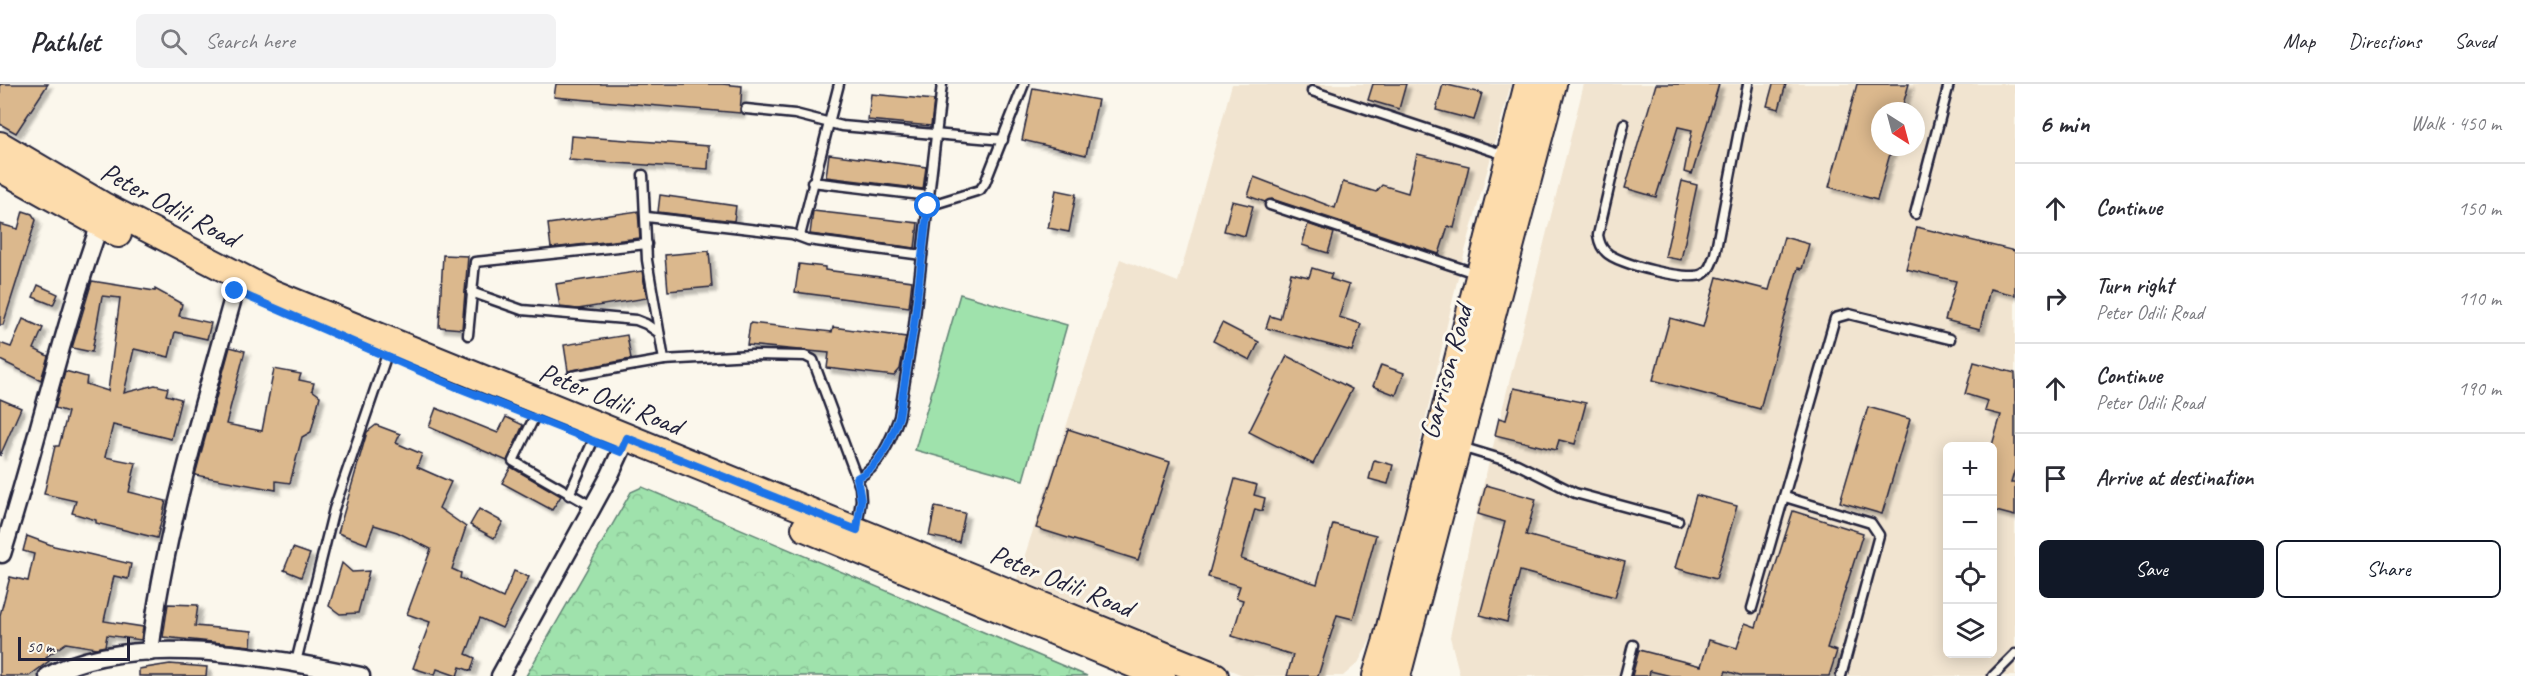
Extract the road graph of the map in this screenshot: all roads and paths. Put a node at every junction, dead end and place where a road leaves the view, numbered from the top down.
1 (839, 84) edge
2 (942, 84) edge
3 (1024, 84) edge
4 (1528, 84) edge
5 (1553, 84) edge
6 (1748, 84) edge
7 (1949, 84) edge
8 (1312, 91) dead end
9 (746, 110) dead end
10 (830, 123) junction
11 (1624, 124) dead end
12 (936, 133) junction
13 (1003, 140) junction
14 (0, 145) edge
15 (1508, 156) junction
16 (0, 168) edge
17 (643, 175) dead end
18 (812, 182) junction
19 (928, 201) junction
20 (1270, 205) dead end
21 (1915, 214) dead end
22 (647, 217) junction
23 (100, 224) junction
24 (800, 237) junction
25 (647, 244) junction
26 (922, 255) junction
27 (1479, 274) junction
28 (235, 291) junction
29 (471, 292) junction
30 (659, 333) junction
31 (468, 334) dead end
32 (1950, 339) dead end
33 (386, 357) junction
34 (664, 360) junction
35 (572, 376) dead end
36 (534, 418) junction
37 (593, 441) junction
38 (624, 445) junction
39 (1459, 446) junction
40 (857, 478) junction
41 (569, 495) junction
42 (1785, 497) junction
43 (593, 507) junction
44 (1678, 521) dead end
45 (857, 530) junction
46 (2, 554) dead end
47 (1752, 608) dead end
48 (1397, 638) junction
49 (1633, 645) dead end
50 (150, 652) junction
51 (2015, 654) edge
52 (296, 662) junction
53 (48, 676) edge
54 (361, 676) edge
55 (500, 676) edge
56 (1162, 676) edge
57 (1215, 676) edge
58 (1357, 676) edge
59 (1376, 676) edge
60 (1397, 676) edge
61 (1415, 676) edge
62 (1625, 676) edge
63 (1841, 676) edge
64 (1993, 676) edge

1 - 10 lane
2 - 12 lane
3 - 13 lane
4 - 15 main road, Garrison Road
5 - 39 main road, Garrison Road
6 - 11 lane
7 - 21 lane
8 - 15 lane
9 - 10 lane
10 - 12 lane
10 - 18 lane
12 - 13 lane
12 - 19 lane
13 - 19 lane
14 - 38 main road, Peter Odili Road
15 - 27 main road, Garrison Road
16 - 23 main road, Peter Odili Road
17 - 22 lane
18 - 19 lane
18 - 24 lane
19 - 26 lane
20 - 27 lane
22 - 24 lane
22 - 25 lane
23 - 28 main road, Peter Odili Road
23 - 46 street
24 - 26 lane
25 - 29 lane
25 - 30 lane
26 - 40 lane
27 - 48 main road, Garrison Road
28 - 33 main road, Peter Odili Road
28 - 50 street
29 - 30 lane
29 - 31 lane
30 - 34 lane
32 - 42 lane
33 - 36 main road, Peter Odili Road
33 - 52 lane
34 - 35 lane
34 - 40 lane
36 - 37 main road, Peter Odili Road
36 - 41 lane
37 - 38 main road, Peter Odili Road
37 - 41 lane
38 - 43 street
38 - 45 main road, Peter Odili Road
38 - 56 main road, Peter Odili Road
39 - 44 lane
39 - 48 main road, Garrison Road
40 - 45 lane
41 - 43 lane
42 - 47 lane
42 - 63 lane
43 - 55 street
45 - 57 main road, Peter Odili Road
48 - 58 main road
48 - 59 main road, Garrison Road
48 - 60 main road, Garrison Road
48 - 61 main road
49 - 62 lane
50 - 52 street
50 - 53 street
51 - 64 lane
52 - 54 street

